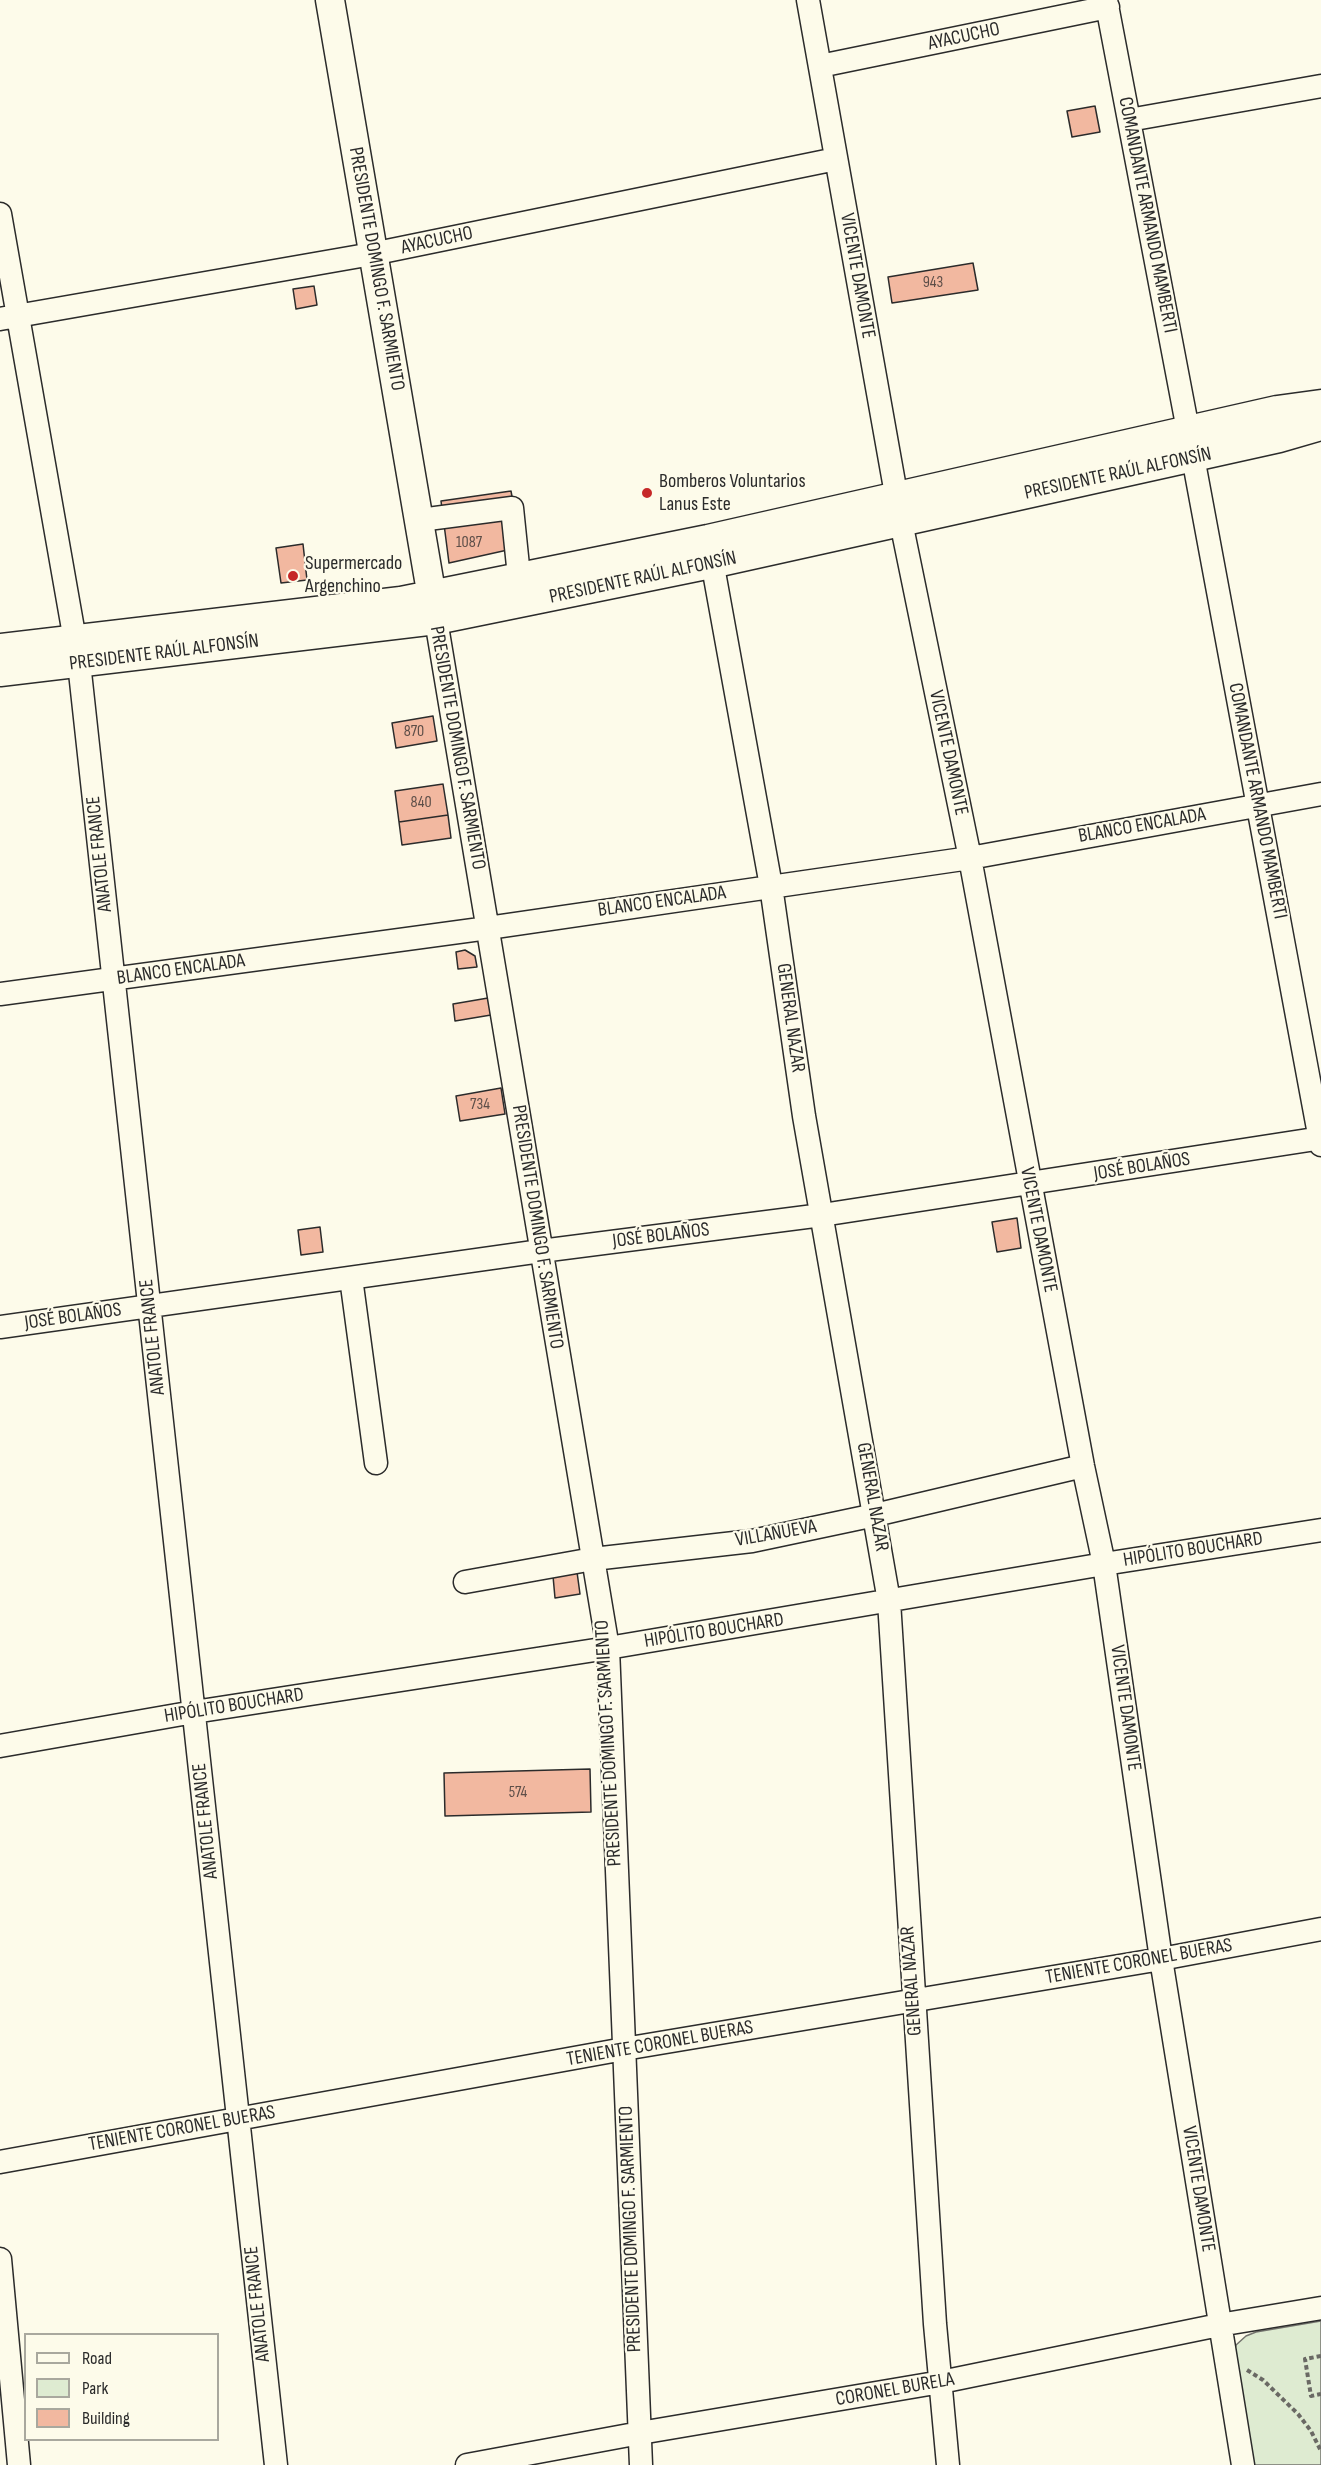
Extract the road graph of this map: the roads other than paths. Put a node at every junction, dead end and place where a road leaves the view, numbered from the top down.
1 (330, 0) edge
2 (808, 0) edge
3 (1107, 3) edge
4 (820, 66) junction
5 (1321, 86) edge
6 (1129, 120) junction
7 (836, 159) junction
8 (0, 214) edge
9 (372, 254) junction
10 (9, 317) edge
11 (1321, 397) edge
12 (1321, 404) edge
13 (1277, 410) junction
14 (1321, 426) edge
15 (1321, 432) edge
16 (1279, 438) junction
17 (1190, 444) junction
18 (899, 509) junction
19 (420, 519) junction
20 (710, 552) junction
21 (519, 576) junction
22 (433, 608) junction
23 (0, 648) edge
24 (76, 651) junction
25 (0, 672) edge
26 (1321, 794) edge
27 (1257, 805) junction
28 (970, 858) junction
29 (771, 886) junction
30 (488, 928) junction
31 (114, 979) junction
32 (0, 994) edge
33 (1321, 1140) edge
34 (1029, 1185) junction
35 (822, 1215) junction
36 (541, 1251) junction
37 (351, 1278) junction
38 (150, 1307) junction
39 (0, 1327) edge
40 (376, 1463) dead end
41 (1083, 1466) junction
42 (875, 1515) junction
43 (1321, 1530) edge
44 (593, 1559) junction
45 (1104, 1564) junction
46 (465, 1582) dead end
47 (889, 1601) junction
48 (608, 1648) junction
49 (194, 1712) junction
50 (0, 1746) edge
51 (1321, 1929) edge
52 (1161, 1959) junction
53 (913, 2001) junction
54 (624, 2049) junction
55 (239, 2119) junction
56 (0, 2162) edge
57 (0, 2259) edge
58 (1321, 2308) edge
59 (1219, 2325) junction
60 (941, 2382) junction
61 (640, 2433) junction
62 (19, 2465) edge
63 (276, 2465) edge
64 (467, 2465) edge
65 (641, 2465) edge
66 (948, 2465) edge
67 (1243, 2465) edge

1 - 9 main road, PRESIDENTE DOMINGO F. SARMIENTO
2 - 4 street, VICENTE DAMONTE
3 - 4 street, AYACUCHO
3 - 6 street, COMANDANTE ARMANDO MAMBERTI
4 - 7 street, VICENTE DAMONTE
5 - 6 street
6 - 17 street, COMANDANTE ARMANDO MAMBERTI
7 - 9 street, AYACUCHO
7 - 18 street, VICENTE DAMONTE
8 - 10 street, ANATOLE FRANCE
9 - 10 street, AYACUCHO
9 - 19 main road, PRESIDENTE DOMINGO F. SARMIENTO
10 - 24 street, ANATOLE FRANCE
11 - 13 street, PRESIDENTE RAÚL ALFONSÍN
12 - 13 main road, PRESIDENTE RAÚL ALFONSÍN
13 - 17 main road, PRESIDENTE RAÚL ALFONSÍN
14 - 16 main road, PRESIDENTE RAÚL ALFONSÍN
15 - 16 street, PRESIDENTE RAÚL ALFONSÍN
16 - 17 main road, PRESIDENTE RAÚL ALFONSÍN
17 - 18 main road, PRESIDENTE RAÚL ALFONSÍN
17 - 27 street, COMANDANTE ARMANDO MAMBERTI
18 - 20 main road, PRESIDENTE RAÚL ALFONSÍN
18 - 28 street, VICENTE DAMONTE
19 - 21 street
19 - 22 main road, PRESIDENTE DOMINGO F. SARMIENTO
20 - 21 main road, PRESIDENTE RAÚL ALFONSÍN
20 - 22 main road, PRESIDENTE RAÚL ALFONSÍN
20 - 29 street, GENERAL NAZAR
21 - 22 main road, PRESIDENTE RAÚL ALFONSÍN
22 - 24 main road, PRESIDENTE RAÚL ALFONSÍN
22 - 30 street, PRESIDENTE DOMINGO F. SARMIENTO
23 - 24 main road, PRESIDENTE RAÚL ALFONSÍN
24 - 25 main road, PRESIDENTE RAÚL ALFONSÍN
24 - 31 street, ANATOLE FRANCE
26 - 27 street, BLANCO ENCALADA
27 - 28 street, BLANCO ENCALADA
27 - 33 street, COMANDANTE ARMANDO MAMBERTI
28 - 29 street, BLANCO ENCALADA
28 - 34 street, VICENTE DAMONTE
29 - 30 street, BLANCO ENCALADA
29 - 35 street, GENERAL NAZAR
30 - 31 street, BLANCO ENCALADA
30 - 36 street, PRESIDENTE DOMINGO F. SARMIENTO
31 - 32 street, BLANCO ENCALADA
31 - 38 street, ANATOLE FRANCE
33 - 34 street, JOSÉ BOLAÑOS
34 - 35 street, JOSÉ BOLAÑOS
34 - 41 street, VICENTE DAMONTE
35 - 36 street, JOSÉ BOLAÑOS
35 - 42 street, GENERAL NAZAR
36 - 37 street, JOSÉ BOLAÑOS
36 - 44 street, PRESIDENTE DOMINGO F. SARMIENTO
37 - 38 street, JOSÉ BOLAÑOS
37 - 40 street
38 - 39 street, JOSÉ BOLAÑOS
38 - 49 street, ANATOLE FRANCE
41 - 42 street, VILLANUEVA
41 - 45 street, VICENTE DAMONTE
42 - 44 street, VILLANUEVA
42 - 47 street, GENERAL NAZAR
43 - 45 street, HIPÓLITO BOUCHARD
44 - 46 street, VILLANUEVA
44 - 48 street, PRESIDENTE DOMINGO F. SARMIENTO
45 - 47 street, HIPÓLITO BOUCHARD
45 - 52 street, VICENTE DAMONTE
47 - 48 street, HIPÓLITO BOUCHARD
47 - 53 street, GENERAL NAZAR
48 - 49 street, HIPÓLITO BOUCHARD
48 - 54 street, PRESIDENTE DOMINGO F. SARMIENTO
49 - 50 street, HIPÓLITO BOUCHARD
49 - 55 street, ANATOLE FRANCE
51 - 52 street, TENIENTE CORONEL BUERAS
52 - 53 street, TENIENTE CORONEL BUERAS
52 - 59 street, VICENTE DAMONTE
53 - 54 street, TENIENTE CORONEL BUERAS
53 - 60 street, GENERAL NAZAR
54 - 55 street, TENIENTE CORONEL BUERAS
54 - 61 street, PRESIDENTE DOMINGO F. SARMIENTO
55 - 56 street, TENIENTE CORONEL BUERAS
55 - 63 street, ANATOLE FRANCE
57 - 62 street
58 - 59 street, CORONEL BURELA
59 - 60 street, CORONEL BURELA
59 - 67 street, VICENTE DAMONTE
60 - 61 street, CORONEL BURELA
60 - 66 street, GENERAL NAZAR
61 - 64 street, CORONEL BURELA
61 - 65 street, PRESIDENTE DOMINGO F. SARMIENTO

